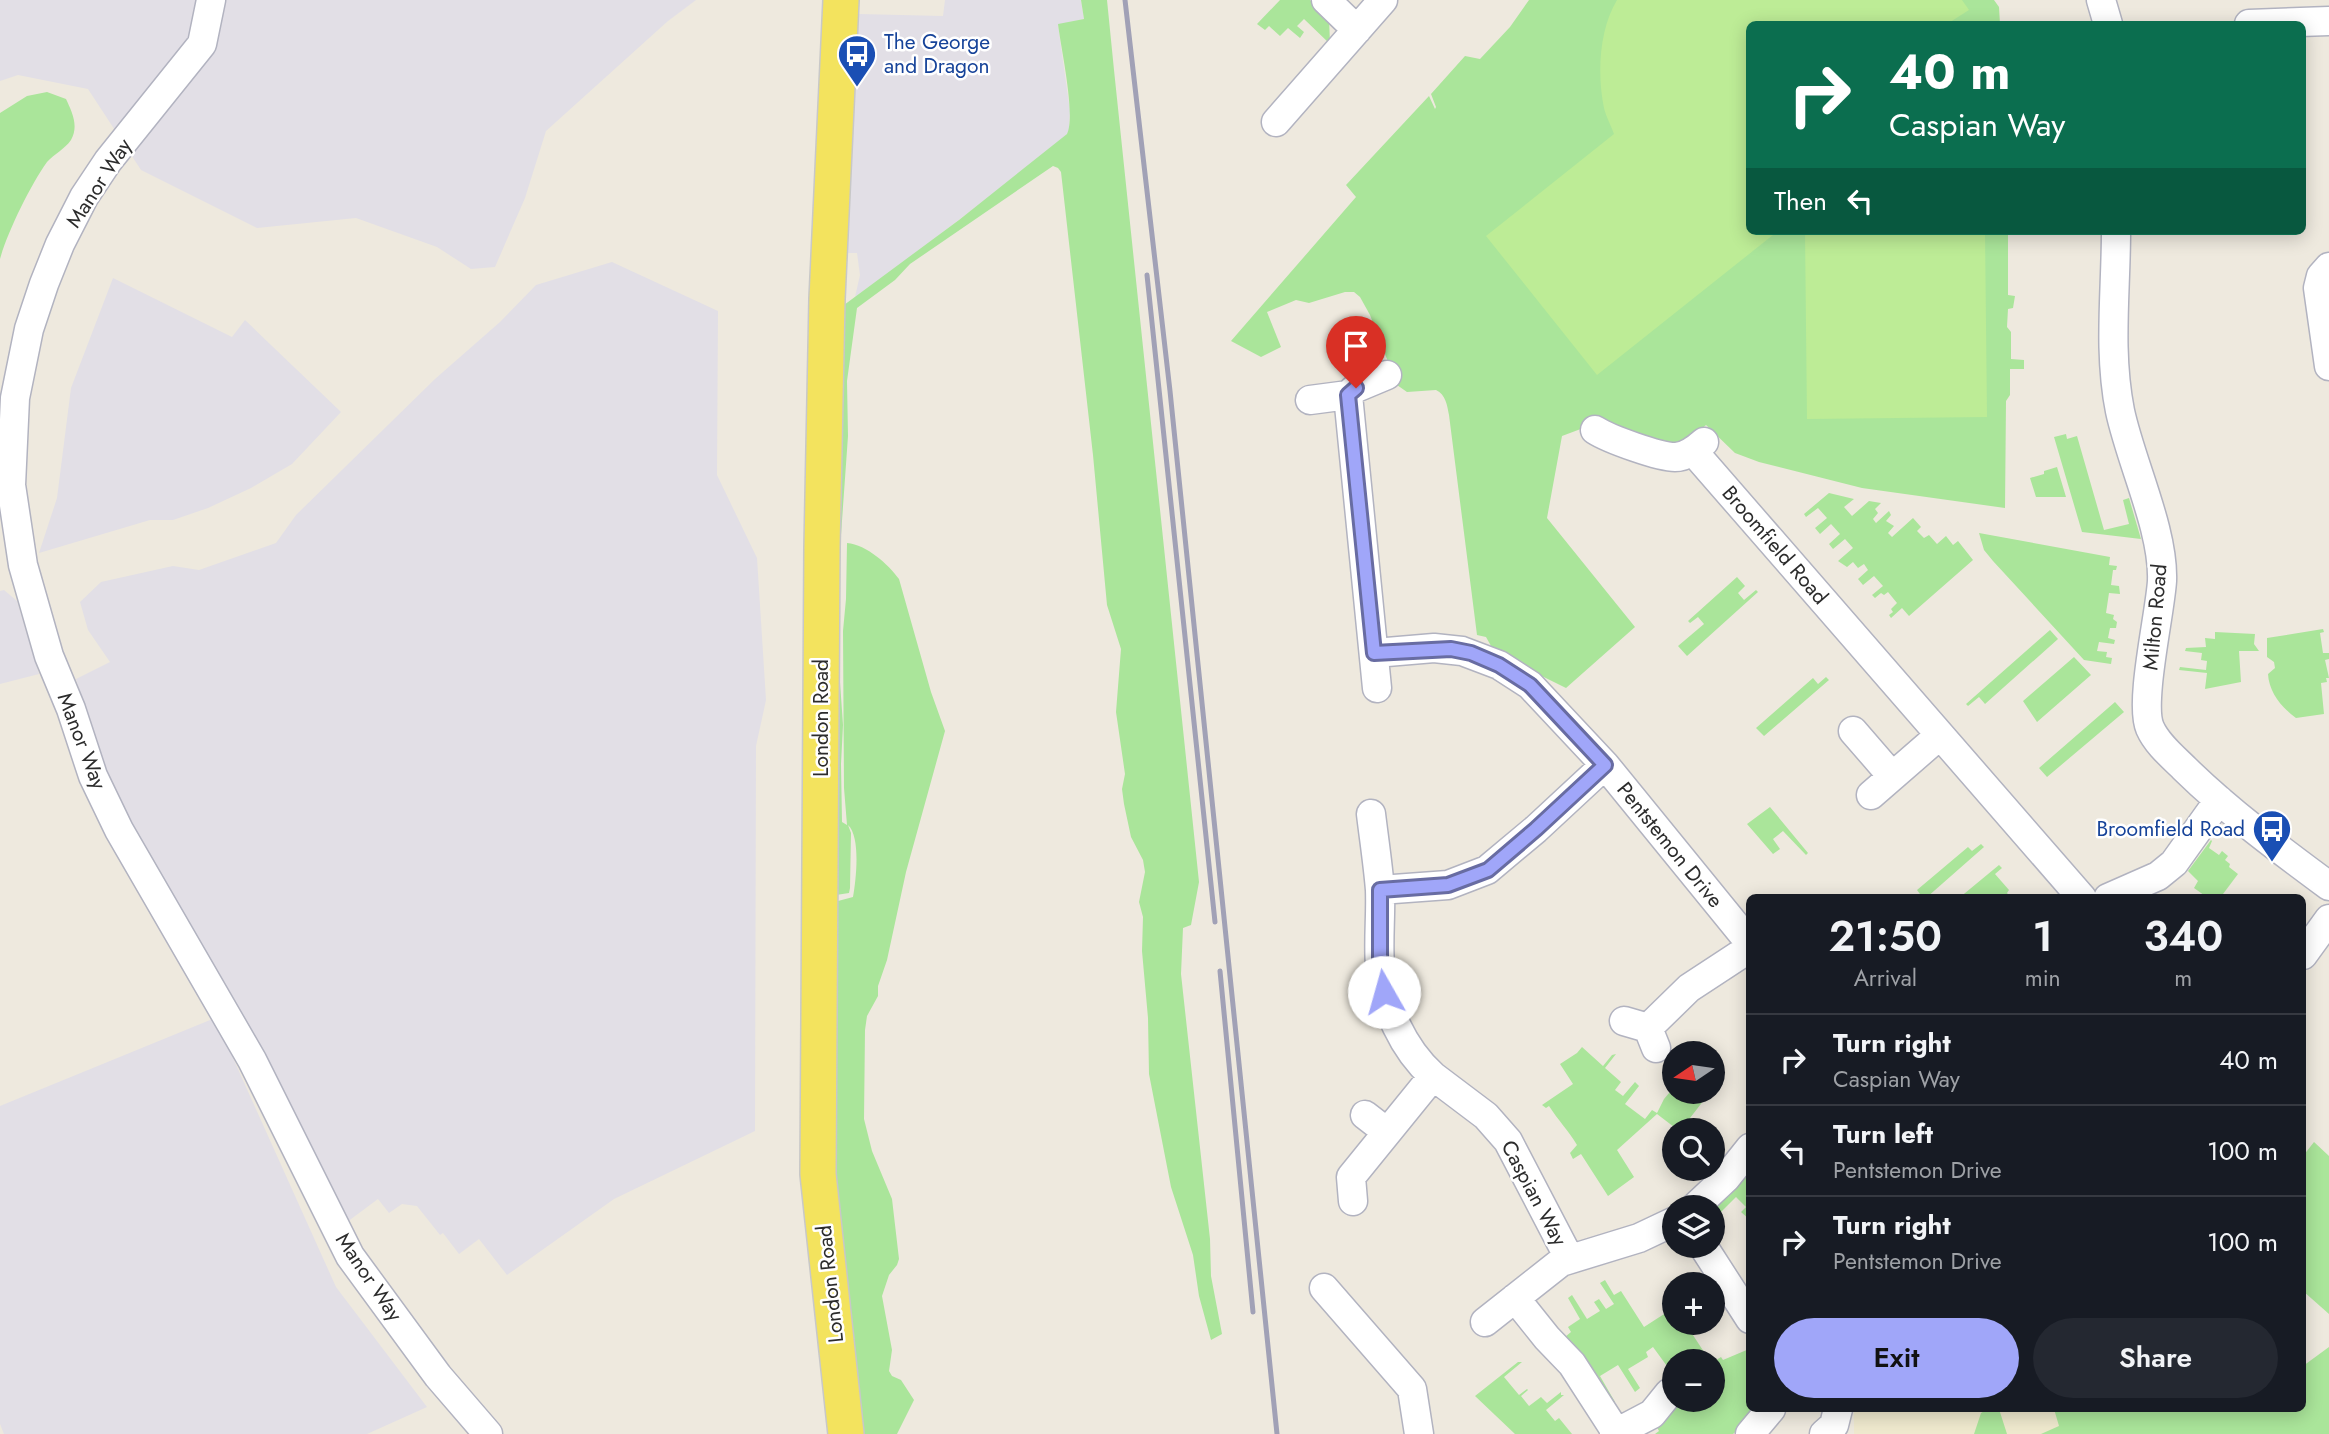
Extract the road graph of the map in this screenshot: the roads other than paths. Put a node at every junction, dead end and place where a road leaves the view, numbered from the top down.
1 (211, 0) edge
2 (841, 0) edge
3 (1326, 0) edge
4 (1383, 0) edge
5 (2101, 0) edge
6 (2325, 0) edge
7 (2107, 21) edge
8 (2329, 21) edge
9 (2306, 22) edge
10 (1357, 30) junction
11 (1276, 122) dead end
12 (2116, 235) edge
13 (2329, 267) edge
14 (2329, 366) edge
15 (1387, 374) dead end
16 (1348, 395) junction
17 (1310, 400) dead end
18 (1595, 430) dead end
19 (1374, 653) junction
20 (1377, 688) dead end
21 (1853, 731) dead end
22 (1940, 735) junction
23 (1605, 765) junction
24 (1892, 776) junction
25 (1871, 794) dead end
26 (2219, 800) junction
27 (1371, 814) dead end
28 (2329, 886) edge
29 (1380, 890) junction
30 (2079, 894) edge
31 (2117, 894) edge
32 (2329, 919) edge
33 (1746, 940) edge
34 (1746, 948) edge
35 (2306, 952) edge
36 (1642, 1032) dead end
37 (1433, 1076) junction
38 (1746, 1153) edge
39 (1708, 1195) edge
40 (1353, 1201) dead end
41 (1662, 1227) edge
42 (1569, 1258) junction
43 (1711, 1258) edge
44 (1324, 1288) dead end
45 (1515, 1298) junction
46 (1746, 1314) edge
47 (1485, 1322) dead end
48 (1662, 1402) edge
49 (1769, 1412) edge
50 (1773, 1412) edge
51 (1837, 1412) edge
52 (1615, 1433) edge
53 (488, 1434) edge
54 (846, 1434) edge
55 (1419, 1434) edge
56 (1750, 1434) edge
57 (1785, 1434) edge
58 (1824, 1434) edge

1 - 53 street, Manor Way
2 - 54 main road, London Road
3 - 10 street
4 - 10 street
5 - 7 street
6 - 8 street
8 - 9 street
10 - 11 street
12 - 26 street, Milton Road
13 - 14 street
15 - 16 street
16 - 17 street
16 - 19 street
18 - 22 street, Broomfield Road
19 - 20 street
19 - 23 street, Pentstemon Drive
21 - 24 street
22 - 24 street
22 - 30 street, Broomfield Road
23 - 29 street
23 - 33 street, Pentstemon Drive
24 - 25 street
26 - 28 street, Milton Road
26 - 31 street
27 - 29 street, Caspian Way
29 - 37 street, Caspian Way
32 - 35 street
34 - 36 street
37 - 40 street
37 - 42 street, Caspian Way
38 - 39 street
41 - 42 street, Caspian Way
42 - 45 street, Caspian Way
43 - 46 street
44 - 55 street
45 - 47 street, Caspian Way
45 - 52 street
48 - 52 street
49 - 56 street
50 - 57 street
51 - 58 street

